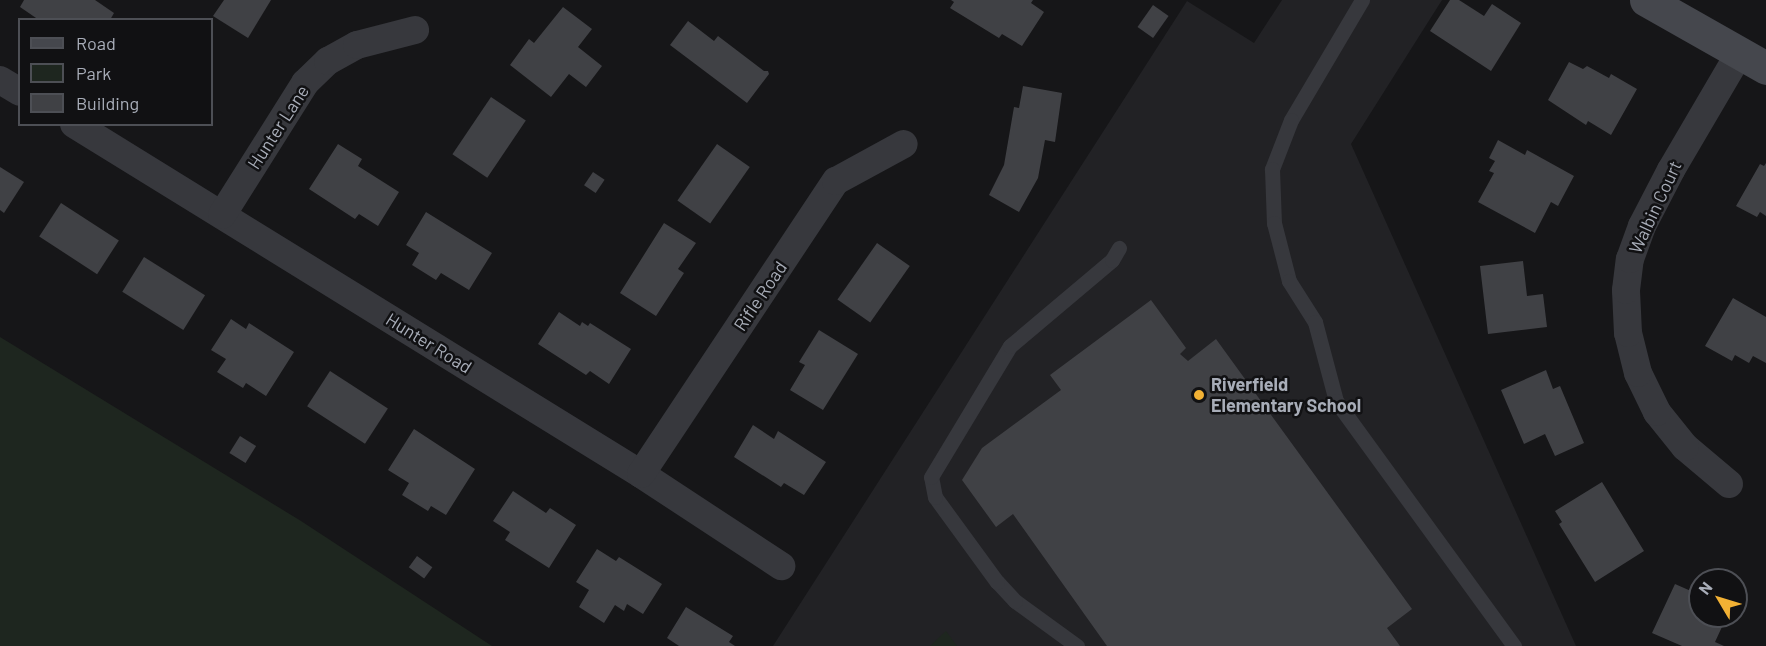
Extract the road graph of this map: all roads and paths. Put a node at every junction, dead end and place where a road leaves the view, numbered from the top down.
1 (1362, 0) edge
2 (1646, 0) edge
3 (416, 30) dead end
4 (1753, 61) edge
5 (0, 80) edge
6 (18, 91) edge
7 (77, 126) edge
8 (903, 144) dead end
9 (222, 215) junction
10 (1119, 248) dead end
11 (641, 474) junction
12 (1729, 484) dead end
13 (781, 567) dead end
14 (1077, 646) edge
15 (1514, 646) edge

1 - 15 lane
2 - 4 main road
3 - 9 street, Hunter Lane
4 - 12 street, Walbin Court
5 - 6 street
7 - 9 street, Hunter Road
8 - 11 street, Rifle Road
9 - 11 street, Hunter Road
10 - 14 lane
11 - 13 street, Hunter Road

